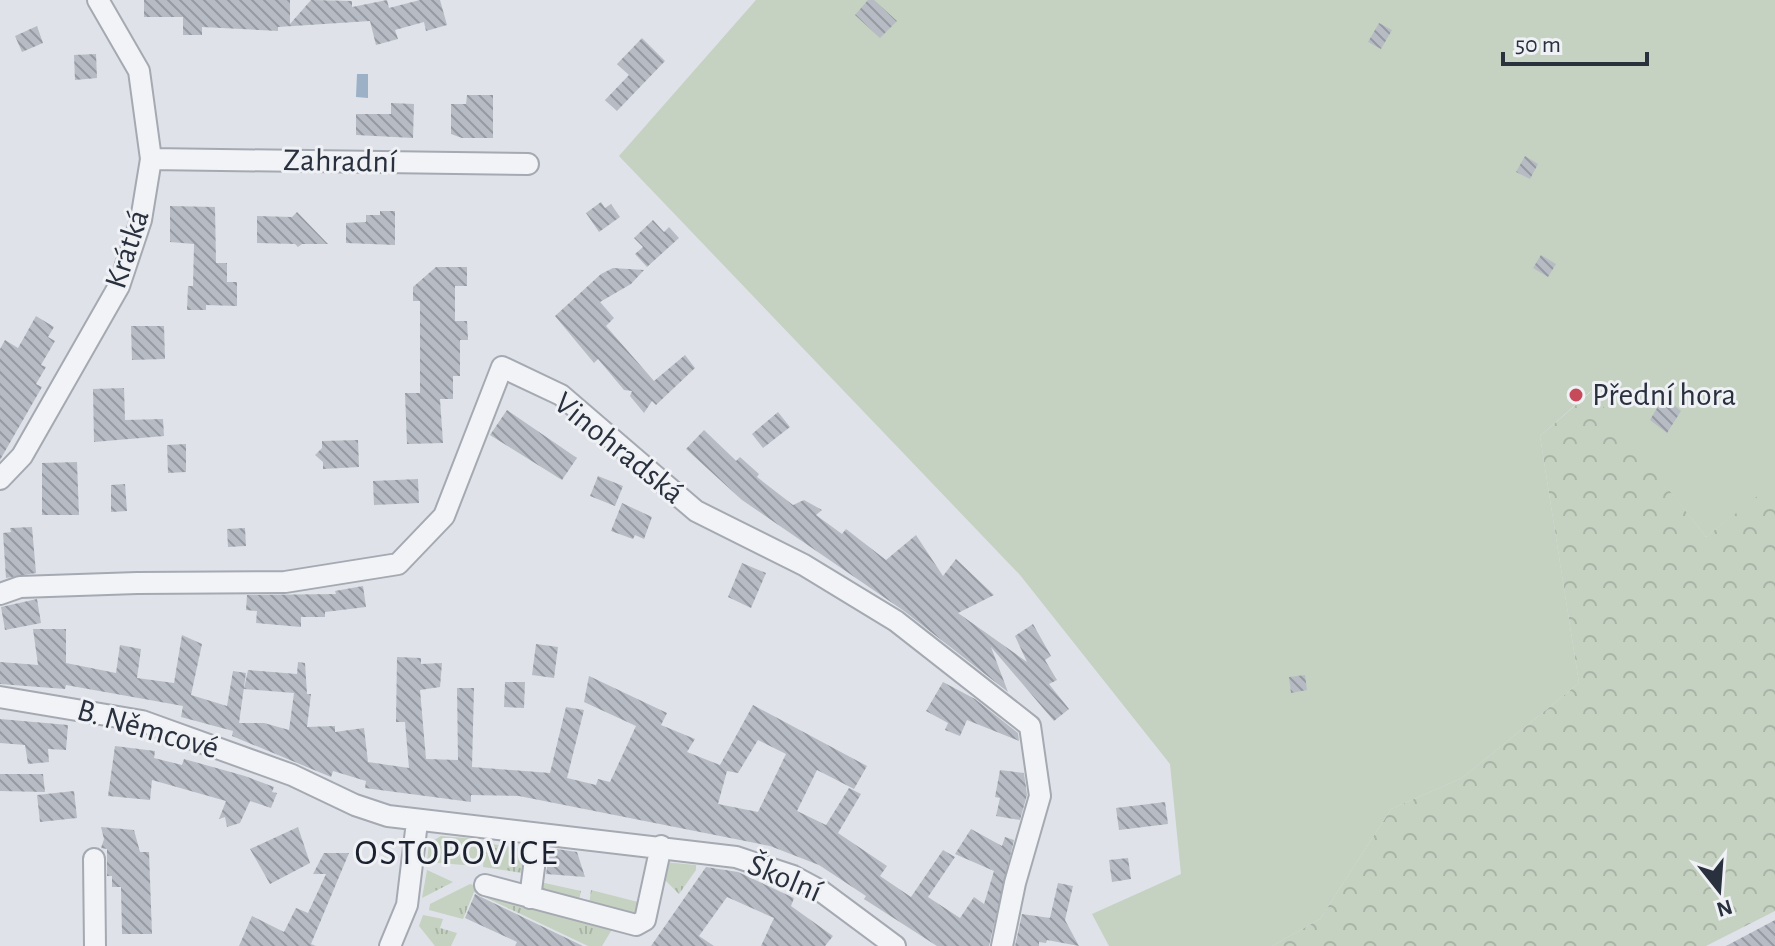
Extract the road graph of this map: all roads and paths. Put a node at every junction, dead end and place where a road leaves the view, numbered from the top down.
1 (98, 0) edge
2 (151, 159) junction
3 (528, 164) dead end
4 (0, 479) edge
5 (0, 594) edge
6 (0, 697) edge
7 (417, 822) junction
8 (537, 844) dead end
9 (661, 846) junction
10 (94, 859) dead end
11 (485, 885) dead end
12 (530, 898) junction
13 (95, 946) edge
14 (390, 946) edge
15 (895, 946) edge
16 (1002, 946) edge

1 - 2 street, Krátká
2 - 3 street, Zahradní
2 - 4 street, Krátká
5 - 16 street, Vinohradská
6 - 7 street, B. Němcové
7 - 9 street, Školní
7 - 14 street
8 - 12 street
9 - 12 street
9 - 15 street, Školní
10 - 13 street
11 - 12 street

